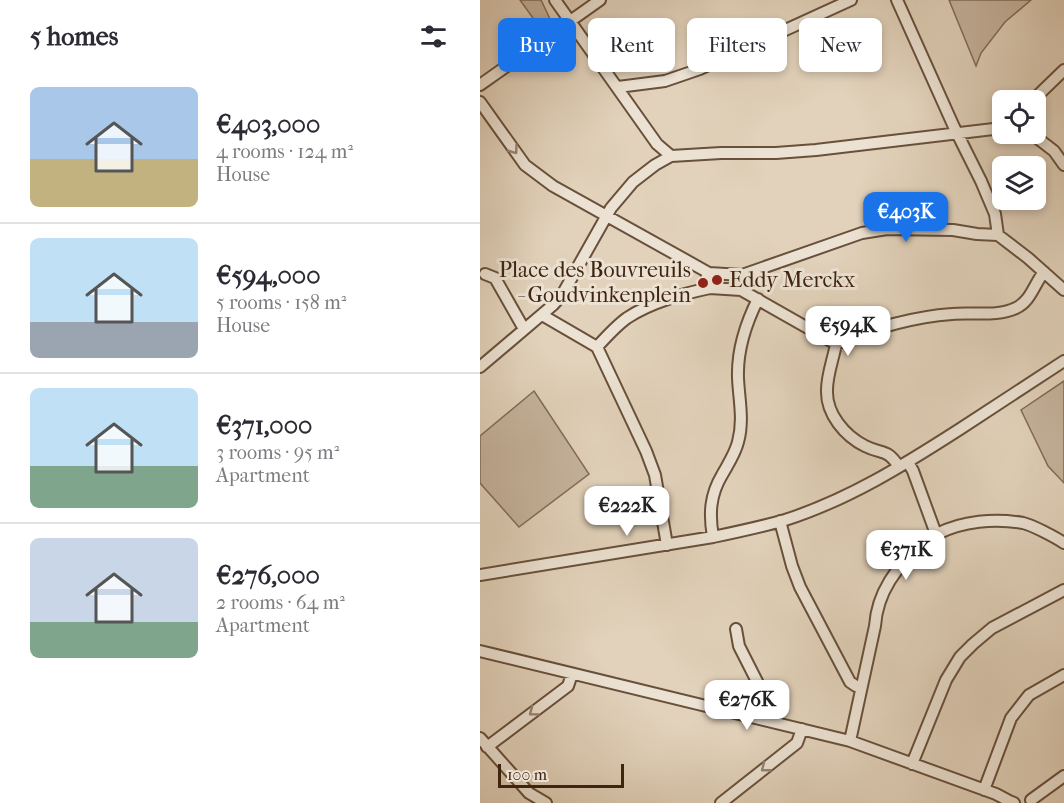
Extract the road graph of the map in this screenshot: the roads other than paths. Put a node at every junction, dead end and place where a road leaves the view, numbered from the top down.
1 (555, 0) edge
2 (600, 0) edge
3 (851, 0) edge
4 (897, 0) edge
5 (567, 18) edge
6 (575, 18) edge
7 (576, 30) edge
8 (1064, 70) edge
9 (499, 72) edge
10 (480, 85) edge
11 (618, 87) junction
12 (1043, 90) edge
13 (480, 102) edge
14 (992, 129) edge
15 (957, 133) junction
16 (657, 144) junction
17 (1045, 144) edge
18 (671, 156) junction
19 (655, 165) junction
20 (1064, 165) edge
21 (607, 215) junction
22 (998, 235) junction
23 (1044, 272) junction
24 (709, 273) junction
25 (485, 274) dead end
26 (742, 275) junction
27 (710, 288) junction
28 (741, 290) junction
29 (1064, 290) edge
30 (758, 299) junction
31 (542, 315) junction
32 (524, 329) junction
33 (836, 344) junction
34 (597, 347) junction
35 (1064, 361) edge
36 (480, 367) edge
37 (904, 464) junction
38 (780, 521) junction
39 (936, 534) junction
40 (713, 537) junction
41 (1064, 543) edge
42 (667, 545) junction
43 (480, 575) edge
44 (1064, 590) edge
45 (736, 629) dead end
46 (480, 651) edge
47 (572, 674) junction
48 (1064, 675) edge
49 (861, 687) junction
50 (769, 721) junction
51 (802, 729) junction
52 (850, 741) junction
53 (484, 743) edge
54 (912, 764) junction
55 (1064, 776) edge
56 (984, 790) junction
57 (1032, 802) edge
58 (546, 803) edge
59 (721, 803) edge
60 (1014, 803) edge

1 - 5 street
2 - 6 street
3 - 11 street
4 - 15 street
7 - 11 street
8 - 12 street
9 - 10 street
11 - 16 street
13 -> 21 street
14 - 15 street
15 - 18 street
15 - 22 street
16 - 18 street
16 - 19 street
17 - 20 street
18 - 19 street
19 - 21 street
21 - 24 street
21 - 31 street
22 - 23 street
22 - 26 street
23 - 29 street
23 - 33 street
24 - 26 street
24 - 27 street
25 - 32 street
26 - 28 street
27 - 28 street
27 - 34 street
28 - 30 street
30 - 33 street
30 - 40 street
31 - 32 street
31 - 34 street
32 - 36 street
33 - 37 street
34 - 42 street
35 - 37 street
37 - 38 street
37 - 39 street
38 - 40 street
38 - 49 street
39 - 41 street
39 - 49 street
40 - 42 street
42 - 43 street
44 - 54 street
45 - 50 street
46 - 47 street
47 - 50 street
47 -> 53 street
48 - 56 street
49 - 52 street
50 - 51 street
51 - 52 street
51 -> 59 street
52 - 54 street
53 - 58 street
54 - 56 street
55 - 57 street
56 - 60 street
57 - 60 street

